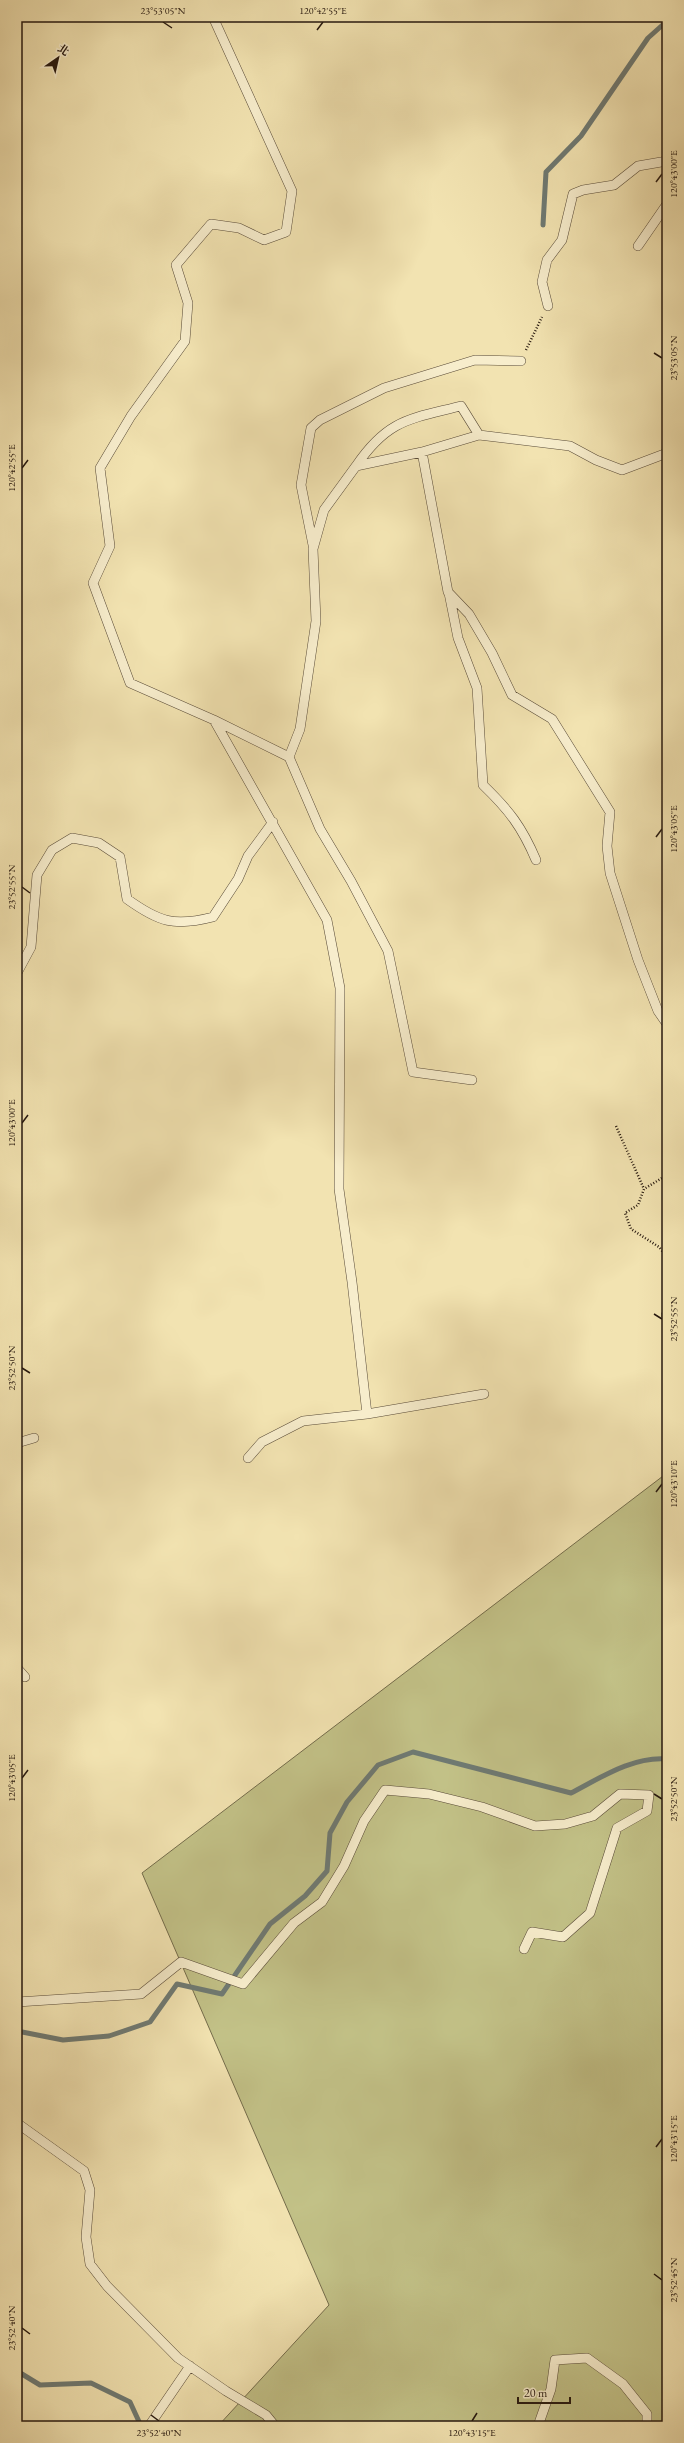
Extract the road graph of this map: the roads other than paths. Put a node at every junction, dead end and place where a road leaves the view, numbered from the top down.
1 (213, 17) edge
2 (667, 160) edge
3 (667, 204) edge
4 (638, 246) dead end
5 (548, 306) road end
6 (521, 361) road end
7 (479, 435) junction
8 (422, 452) junction
9 (667, 454) edge
10 (356, 466) junction
11 (313, 549) junction
12 (448, 592) junction
13 (214, 720) junction
14 (289, 757) junction
15 (273, 822) junction
16 (536, 860) dead end
17 (17, 973) edge
18 (667, 1024) edge
19 (472, 1080) dead end
20 (484, 1394) dead end
21 (367, 1414) junction
22 (34, 1438) dead end
23 (17, 1443) edge
24 (248, 1458) dead end
25 (17, 1668) edge
26 (25, 1677) dead end
27 (524, 1949) dead end
28 (17, 2002) edge
29 (17, 2123) edge
30 (190, 2366) junction
31 (150, 2424) edge
32 (275, 2426) edge
33 (538, 2426) edge
34 (647, 2426) edge

1 - 13 lane
2 - 5 lane
3 - 4 lane
6 - 11 lane
7 - 8 lane
7 - 9 lane
7 - 10 lane
8 - 10 lane
8 - 12 lane
10 - 11 lane
11 - 14 lane
12 - 16 lane
12 - 18 lane
13 - 14 lane
13 - 15 lane
14 - 19 lane
15 - 17 lane
15 - 21 lane
20 - 21 lane
21 - 24 lane
22 - 23 lane
25 - 26 lane
27 - 28 lane
29 - 30 lane
30 - 31 lane
30 - 32 lane
33 - 34 lane

